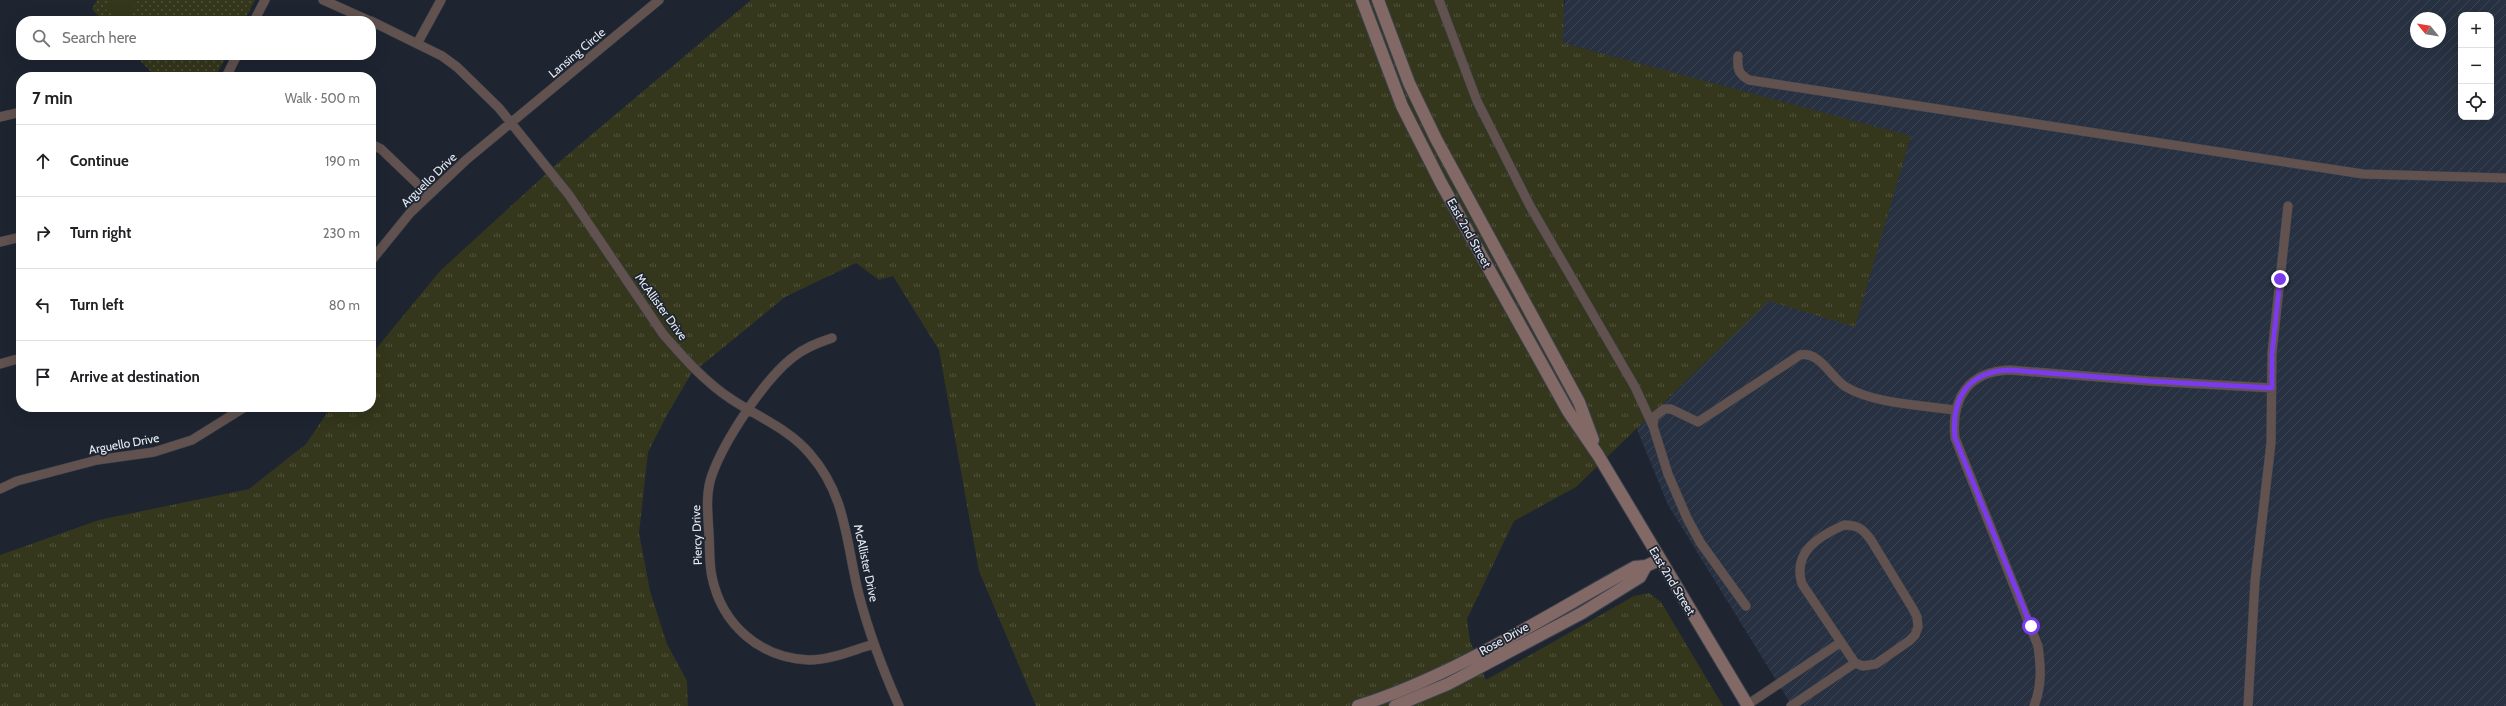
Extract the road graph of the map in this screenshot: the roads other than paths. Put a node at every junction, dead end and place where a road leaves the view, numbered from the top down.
1 (264, 0) edge
2 (323, 0) edge
3 (441, 0) edge
4 (659, 0) edge
5 (1362, 0) edge
6 (1378, 0) edge
7 (1439, 0) edge
8 (256, 16) edge
9 (360, 16) edge
10 (376, 23) edge
11 (418, 42) junction
12 (1738, 56) dead end
13 (234, 60) edge
14 (228, 72) edge
15 (16, 113) edge
16 (0, 117) edge
17 (511, 124) junction
18 (376, 146) edge
19 (2506, 178) edge
20 (429, 195) junction
21 (2288, 206) dead end
22 (16, 238) edge
23 (0, 242) edge
24 (376, 255) edge
25 (832, 338) dead end
26 (16, 359) edge
27 (0, 364) edge
28 (2272, 388) junction
29 (749, 410) junction
30 (1955, 410) junction
31 (235, 412) edge
32 (1653, 426) junction
33 (1598, 455) junction
34 (0, 489) edge
35 (1659, 560) junction
36 (1646, 566) junction
37 (1746, 606) dead end
38 (1840, 642) junction
39 (874, 644) junction
40 (1855, 663) junction
41 (1748, 705) edge
42 (899, 706) edge
43 (1358, 706) edge
44 (1396, 706) edge
45 (1791, 706) edge
46 (2034, 706) edge
47 (2248, 706) edge

1 - 8 street
2 - 9 street, McAllister Drive
3 - 11 street
4 - 17 street, Lansing Circle
5 - 33 main road, East 2nd Street
6 - 33 main road, East 2nd Street
7 - 32 street
10 - 11 street, McAllister Drive
11 - 17 street, McAllister Drive
12 - 19 street
13 - 14 street
15 - 16 street
17 - 20 street, Arguello Drive
17 - 29 street, McAllister Drive
18 - 20 street
20 - 24 street, Arguello Drive
21 - 28 street
22 - 23 street
25 - 29 street, Piercy Drive
26 - 27 street
28 - 30 street
28 - 47 street
29 - 39 street, McAllister Drive
29 - 39 street, Piercy Drive
30 - 32 street
30 - 46 street
31 - 34 street, Arguello Drive
32 - 37 street
33 - 35 main road, East 2nd Street
35 - 36 main road, Rose Drive
35 - 41 main road, East 2nd Street
36 - 43 main road, Rose Drive
36 - 44 main road, Rose Drive
38 - 40 street
38 - 40 street
38 - 41 street
39 - 42 street, McAllister Drive
40 - 45 street

